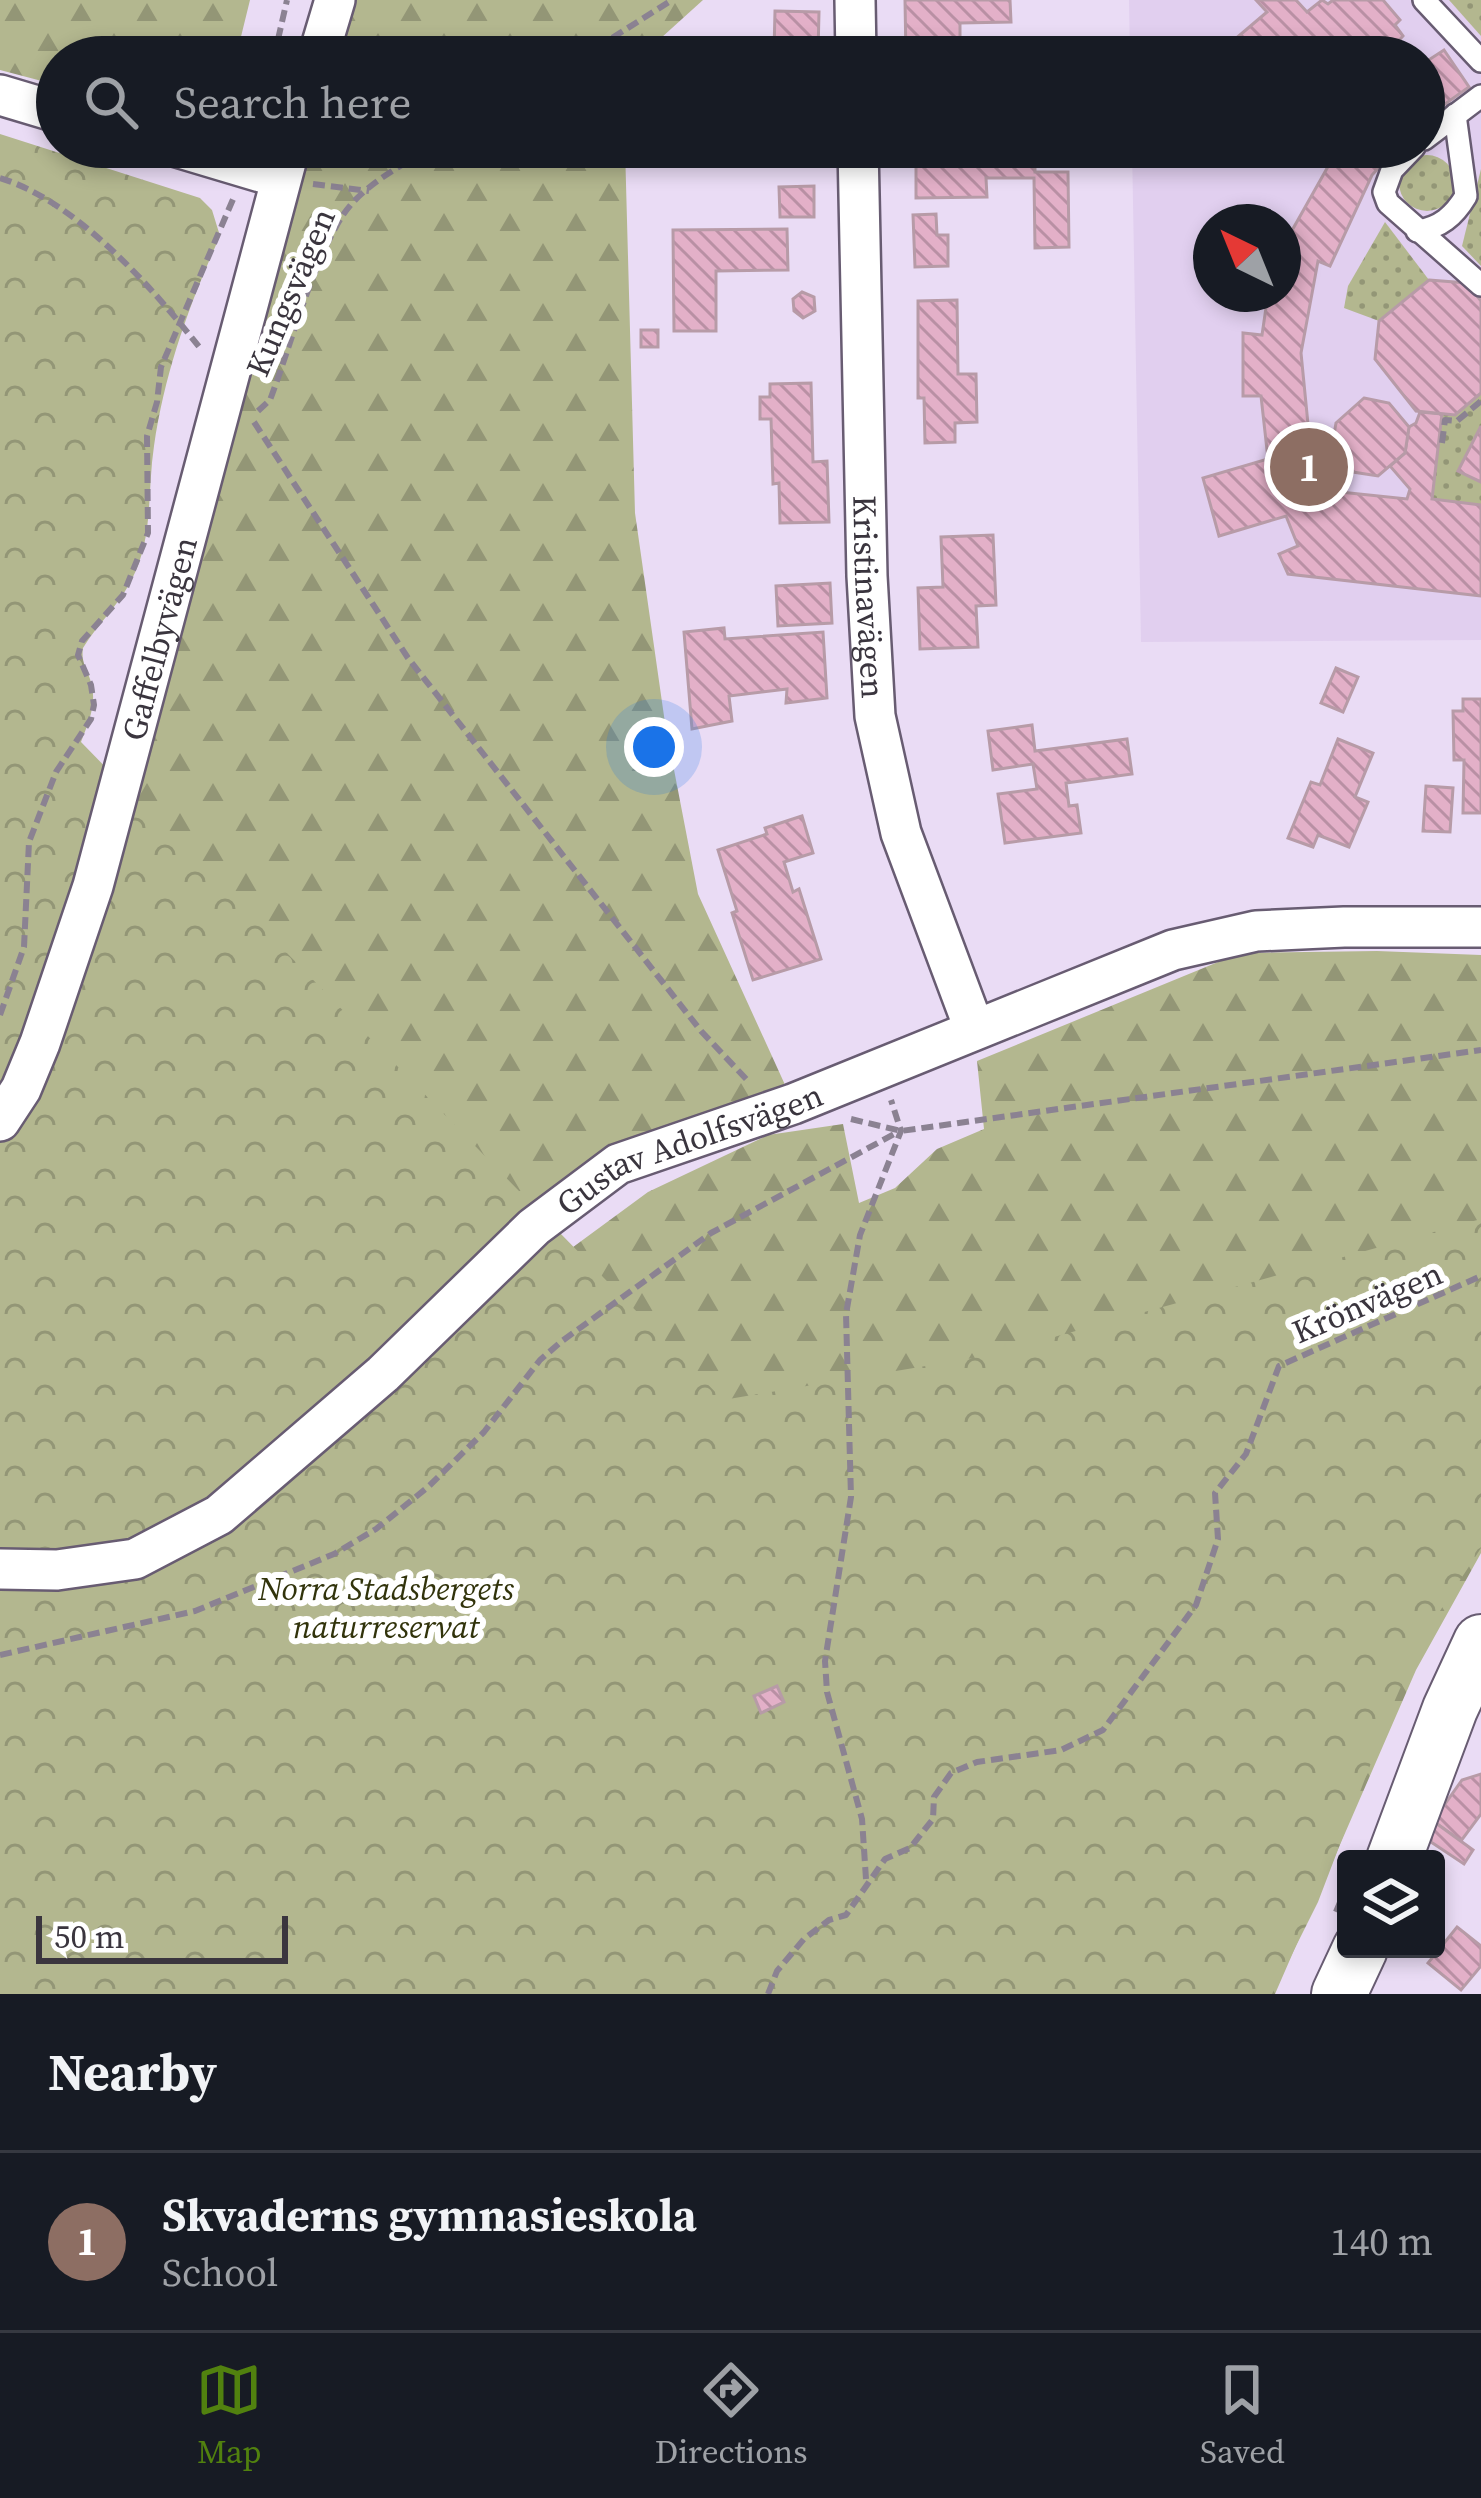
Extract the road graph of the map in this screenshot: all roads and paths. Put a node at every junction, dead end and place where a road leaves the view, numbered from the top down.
1 (287, 0) edge
2 (335, 0) edge
3 (672, 0) edge
4 (855, 0) edge
5 (1424, 0) edge
6 (279, 36) edge
7 (324, 36) edge
8 (615, 36) edge
9 (856, 36) edge
10 (1481, 61) edge
11 (0, 95) edge
12 (1481, 97) edge
13 (36, 106) edge
14 (1456, 116) junction
15 (1445, 124) edge
16 (241, 168) edge
17 (285, 168) edge
18 (301, 168) edge
19 (396, 168) edge
20 (858, 168) edge
21 (1394, 168) edge
22 (0, 178) edge
23 (369, 191) junction
24 (1417, 231) junction
25 (1481, 285) edge
26 (179, 321) junction
27 (240, 401) junction
28 (1481, 401) edge
29 (1442, 442) dead end
30 (1481, 928) edge
31 (0, 1015) edge
32 (974, 1028) junction
33 (1481, 1050) edge
34 (793, 1104) junction
35 (0, 1121) edge
36 (901, 1131) junction
37 (1481, 1276) edge
38 (0, 1569) edge
39 (1481, 1642) edge
40 (0, 1655) edge
41 (1397, 1850) edge
42 (866, 1882) junction
43 (1356, 1958) edge
44 (768, 1994) edge
45 (1339, 1994) edge

1 - 6 path
2 - 7 street
3 - 8 path
4 - 9 street
5 - 10 lane
11 - 13 street
12 - 14 lane
14 - 15 lane
14 - 24 lane
16 - 26 path
17 - 27 street, Gaffelbyvägen
18 - 23 path
19 - 23 path, Kungsvägen
20 - 32 street, Kristinavägen
21 - 24 lane
22 - 26 path
23 - 27 path, Kungsvägen
24 - 25 lane
26 - 27 path
26 - 31 path
27 - 34 path
27 - 35 street, Gaffelbyvägen
28 - 29 path
30 - 32 street, Gustav Adolfsvägen
32 - 34 street, Gustav Adolfsvägen
33 - 36 path
34 - 36 path
34 - 38 street, Gustav Adolfsvägen
36 - 40 path
36 - 42 path
37 - 42 path, Krönvägen
39 - 41 street
42 - 44 path, Krönvägen
43 - 45 street

